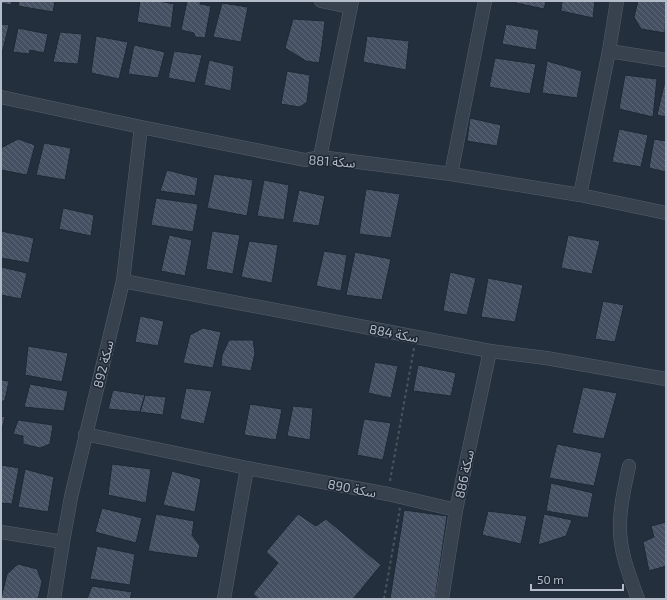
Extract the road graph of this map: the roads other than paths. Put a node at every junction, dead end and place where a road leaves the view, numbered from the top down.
1 (321, 1) edge
2 (485, 1) edge
3 (617, 1) edge
4 (351, 4) edge
5 (609, 51) junction
6 (666, 60) edge
7 (1, 97) edge
8 (141, 128) junction
9 (320, 157) junction
10 (451, 174) junction
11 (580, 195) junction
12 (666, 213) edge
13 (123, 281) junction
14 (490, 351) junction
15 (666, 379) edge
16 (85, 434) junction
17 (629, 466) dead end
18 (247, 468) junction
19 (456, 510) junction
20 (1, 532) edge
21 (63, 542) junction
22 (54, 599) edge
23 (224, 599) edge
24 (442, 599) edge
25 (638, 599) edge

1 - 4 street
2 - 10 street
3 - 5 street
4 - 9 street
5 - 6 street
5 - 11 street
7 - 8 street, سكة 881
8 - 9 street, سكة 881
8 - 13 street, سكة 892
9 - 10 street, سكة 881
10 - 11 street, سكة 881
11 - 12 street, سكة 881
13 - 14 street, سكة 884
13 - 16 street, سكة 892
14 - 15 street, سكة 884
14 - 19 street, سكة 886
16 - 18 street, سكة 890
16 - 21 street, سكة 892
17 - 25 street
18 - 19 street, سكة 890
18 - 23 street
19 - 24 street, سكة 886
20 - 21 street
21 - 22 street, سكة 892

